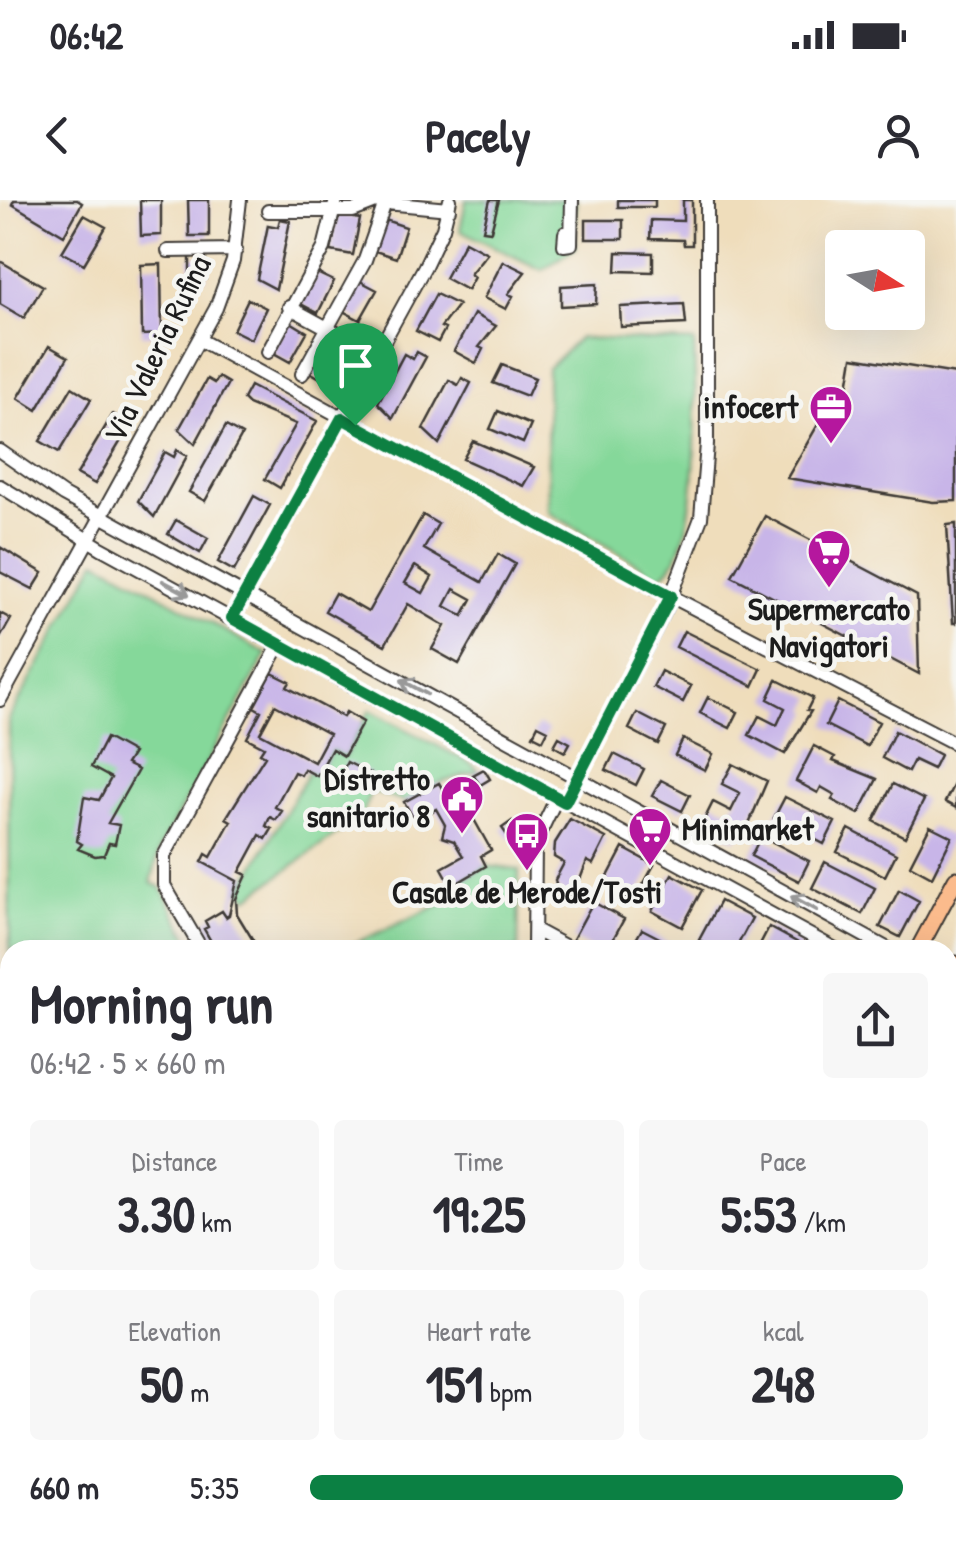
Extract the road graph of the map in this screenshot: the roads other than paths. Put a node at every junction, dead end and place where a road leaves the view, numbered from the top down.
1 (240, 200) edge
2 (572, 200) edge
3 (707, 200) edge
4 (386, 201) edge
5 (449, 204) edge
6 (335, 206) edge
7 (268, 211) dead end
8 (565, 232) dead end
9 (236, 250) junction
10 (168, 251) dead end
11 (291, 307) junction
12 (328, 326) junction
13 (200, 340) junction
14 (268, 352) dead end
15 (378, 355) junction
16 (302, 374) dead end
17 (342, 418) junction
18 (0, 451) edge
19 (42, 482) junction
20 (0, 486) edge
21 (28, 506) junction
22 (103, 517) junction
23 (90, 541) junction
24 (245, 594) junction
25 (671, 596) junction
26 (232, 618) junction
27 (280, 644) junction
28 (0, 700) edge
29 (956, 744) edge
30 (530, 752) junction
31 (554, 765) junction
32 (578, 771) junction
33 (517, 776) junction
34 (540, 788) junction
35 (561, 799) junction
36 (956, 878) edge
37 (535, 930) junction
38 (196, 940) edge
39 (534, 940) edge
40 (554, 940) edge
41 (818, 940) edge
42 (869, 940) edge
43 (923, 940) edge

1 - 9 street, Via Valeria Rufina
2 - 8 street
3 - 25 street
4 - 5 street
4 - 6 street
4 - 12 street
5 - 15 street
6 - 7 street
6 - 11 street
9 - 10 street
9 - 13 street, Via Valeria Rufina
11 - 12 street
11 - 14 street
12 - 15 street
12 - 16 street
13 - 17 street
13 - 22 street, Via Valeria Rufina
15 - 17 street
17 - 24 street
17 - 25 street
18 - 19 street
19 - 21 street
19 - 22 street
20 - 21 street
21 - 23 street
22 - 23 street, Via Valeria Rufina
22 - 24 street
23 -> 26 street
23 - 28 street, Via Valeria Rufina
24 - 26 street
30 -> 24 street
25 - 29 street
25 - 32 street
26 - 27 street
27 - 33 street
27 - 38 street
30 - 31 street
30 - 33 street
31 - 32 street
31 - 34 street
32 - 35 street
42 -> 32 street
33 - 34 street
34 - 35 street
35 - 37 street
35 - 41 street
36 - 43 main road
37 - 39 street
37 - 40 street

